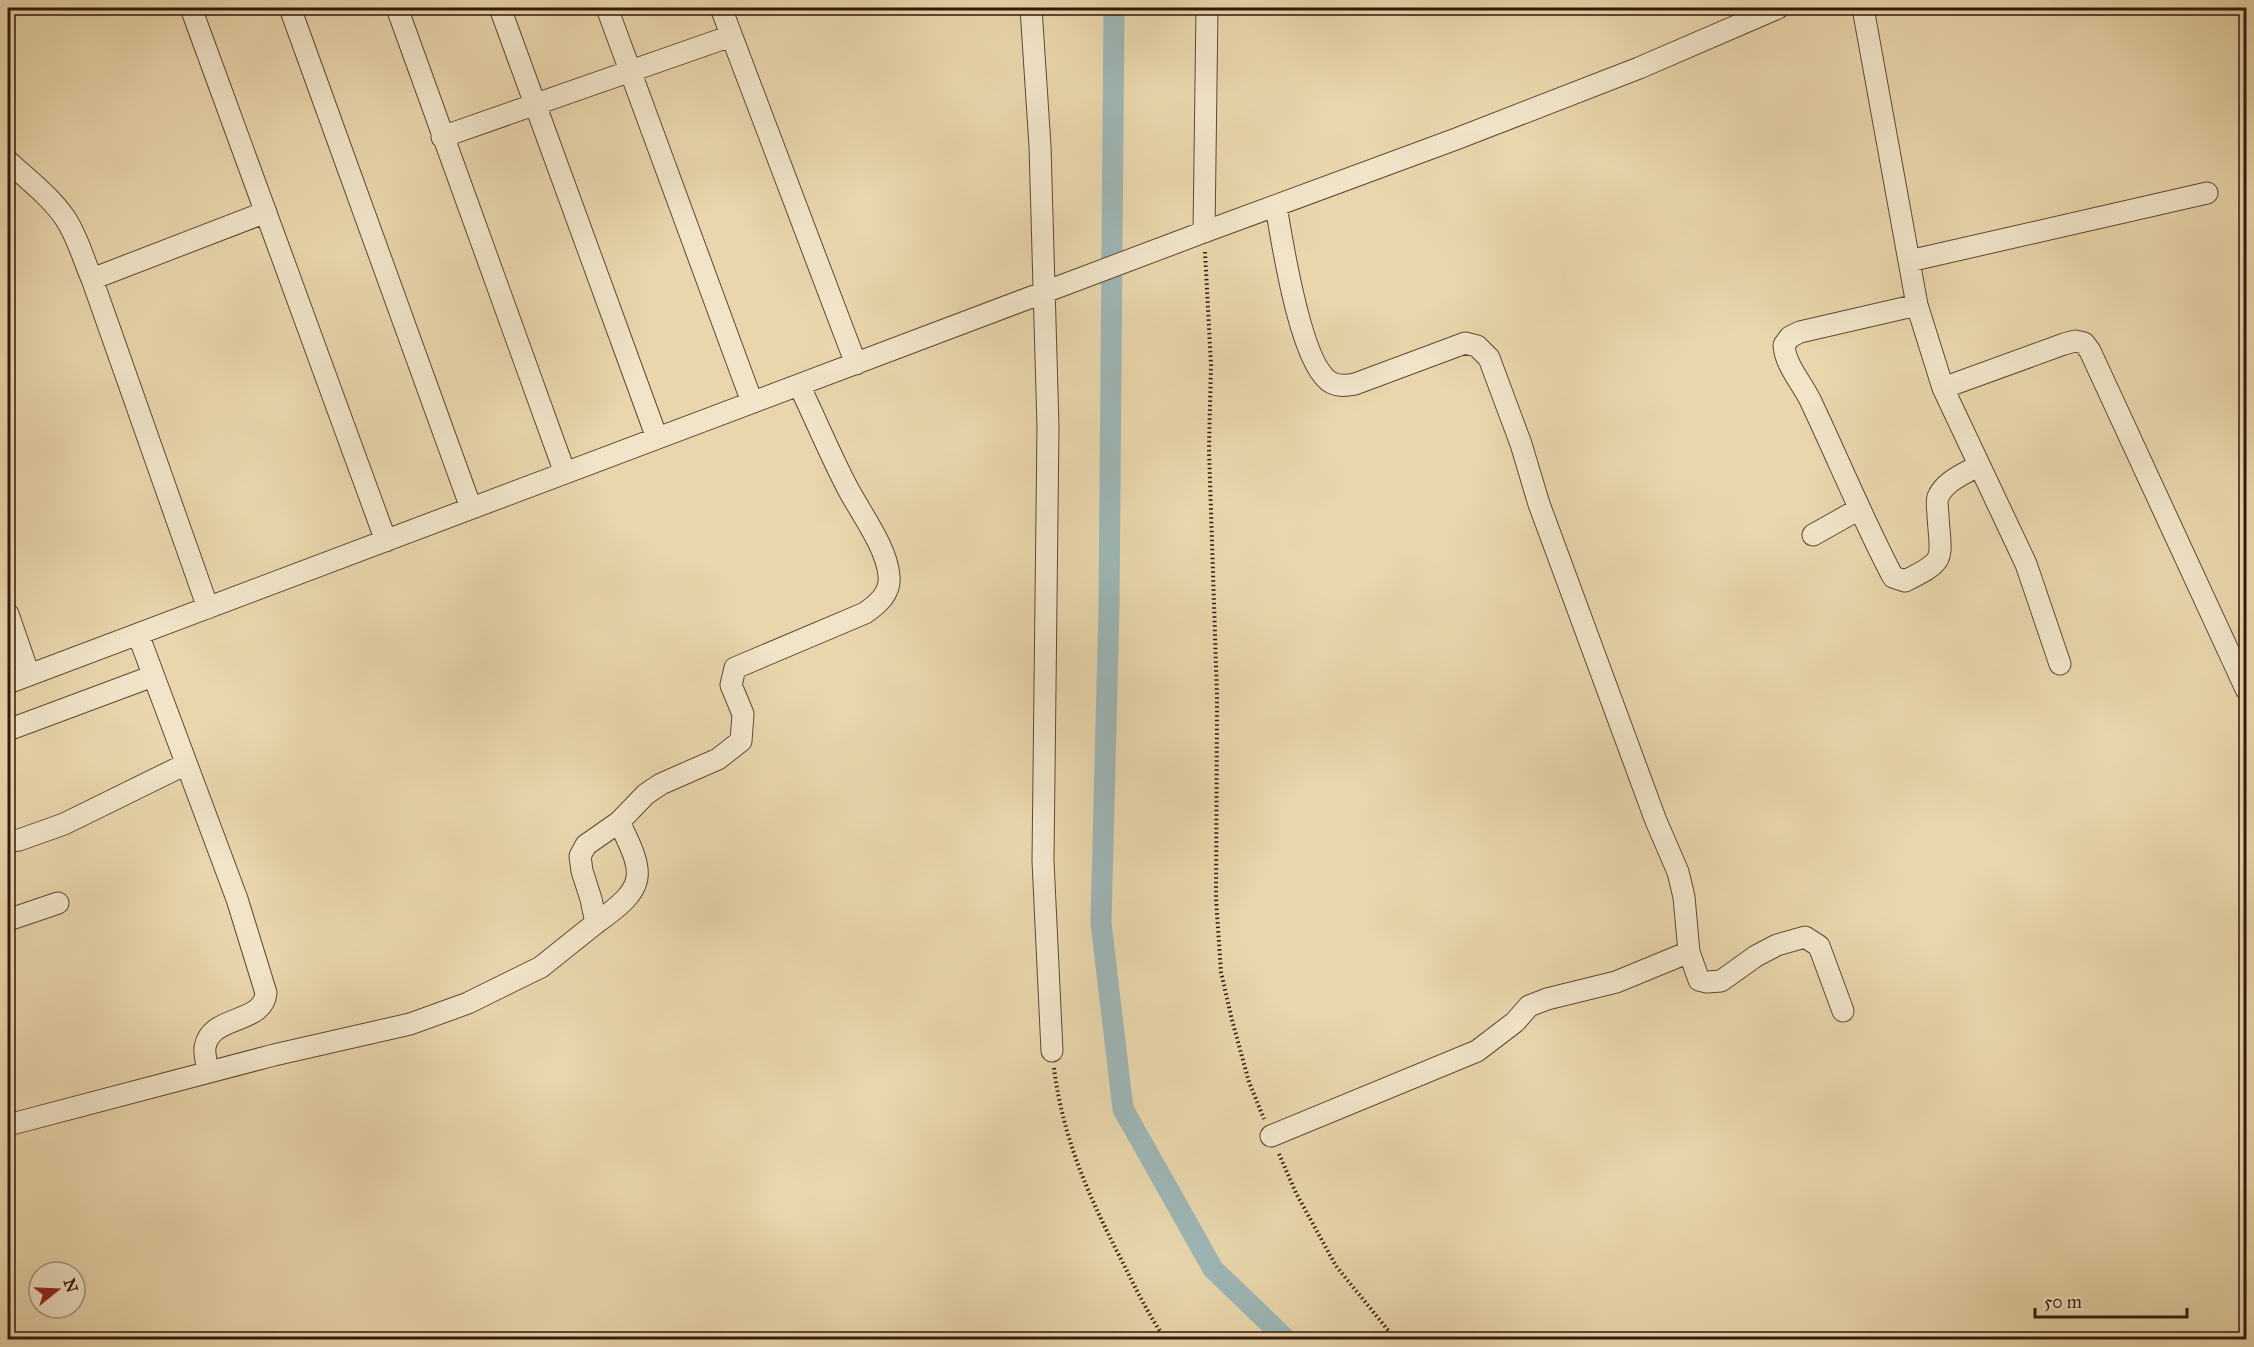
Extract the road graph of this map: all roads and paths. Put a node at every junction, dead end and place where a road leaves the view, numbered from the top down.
1 (191, 8) edge
2 (290, 8) edge
3 (397, 8) edge
4 (500, 8) edge
5 (607, 8) edge
6 (721, 8) edge
7 (1031, 8) edge
8 (1206, 8) edge
9 (1778, 8) edge
10 (1863, 8) edge
11 (731, 36) junction
12 (630, 69) junction
13 (535, 105) junction
14 (442, 137) junction
15 (8, 161) edge
16 (2207, 193) dead end
17 (1276, 206) junction
18 (266, 212) junction
19 (1204, 232) junction
20 (1909, 261) junction
21 (92, 279) junction
22 (1043, 293) junction
23 (1917, 305) junction
24 (856, 363) junction
25 (798, 385) junction
26 (1943, 388) junction
27 (752, 402) junction
28 (657, 438) junction
29 (1978, 466) junction
30 (565, 473) junction
31 (471, 508) junction
32 (1859, 509) junction
33 (1813, 535) dead end
34 (386, 541) junction
35 (208, 608) junction
36 (8, 614) edge
37 (138, 634) junction
38 (2060, 664) dead end
39 (29, 675) junction
40 (153, 676) junction
41 (8, 683) edge
42 (2247, 689) edge
43 (8, 730) edge
44 (186, 764) junction
45 (619, 822) junction
46 (8, 841) edge
47 (58, 903) dead end
48 (8, 920) edge
49 (596, 923) junction
50 (1689, 952) junction
51 (1843, 1011) dead end
52 (1052, 1051) joint
53 (208, 1071) junction
54 (8, 1125) edge
55 (1271, 1136) junction
56 (1166, 1340) edge
57 (1396, 1340) edge

1 - 18 street
2 - 31 street
3 - 14 street
4 - 13 street
5 - 12 street
6 - 11 street
7 - 22 street
8 - 19 street
9 - 17 street
10 - 20 street
11 - 12 street
11 - 24 street
12 - 13 street
12 - 27 street
13 - 14 street
13 - 28 street
14 - 30 street
15 - 21 street
16 - 20 street
17 - 19 street
17 - 50 street
18 - 21 street
18 - 34 street
19 - 22 street
19 - 55 path
20 - 23 street
21 - 35 street
22 - 24 street
22 - 52 street
23 - 26 street
23 - 32 street
24 - 25 street
25 - 27 street
25 - 45 street
26 - 29 street
26 - 42 street
27 - 28 street
28 - 30 street
29 - 32 street
29 - 38 street
30 - 31 street
31 - 34 street
32 - 33 street
34 - 35 street
35 - 37 street
36 - 39 street
37 - 39 street
37 - 40 street
39 - 41 street
40 - 43 street
40 - 44 street
44 - 46 street
44 - 53 street
45 - 49 street
45 - 49 street
47 - 48 street
49 - 53 street
50 - 51 street
50 - 55 street
52 - 56 path
53 - 54 street
55 - 57 path

